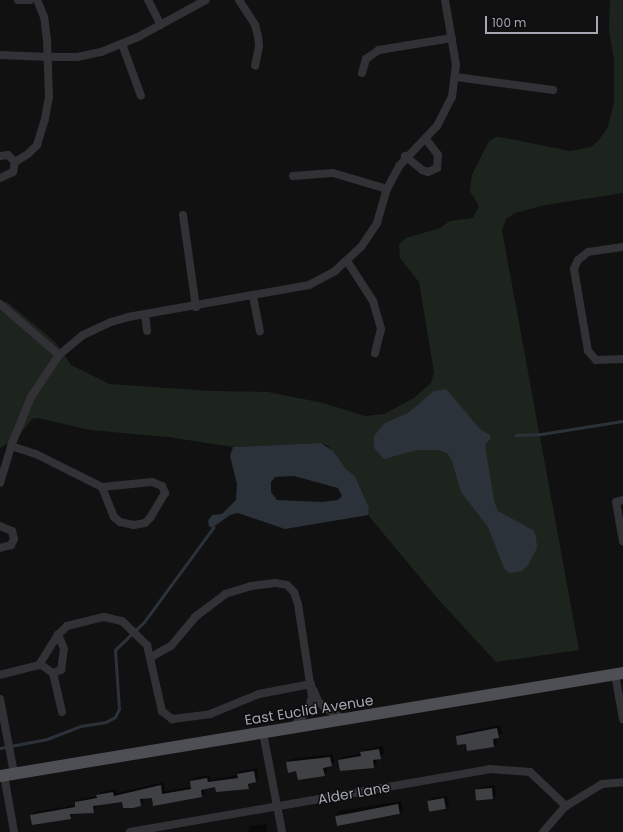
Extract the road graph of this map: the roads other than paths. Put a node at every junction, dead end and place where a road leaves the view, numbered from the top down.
1 (18, 0) edge
2 (30, 0) edge
3 (38, 0) edge
4 (148, 0) edge
5 (206, 0) edge
6 (239, 0) edge
7 (445, 0) edge
8 (161, 25) junction
9 (452, 38) junction
10 (122, 44) junction
11 (0, 55) edge
12 (49, 58) junction
13 (255, 66) dead end
14 (362, 73) dead end
15 (456, 77) junction
16 (553, 90) dead end
17 (141, 96) dead end
18 (424, 138) junction
19 (0, 156) edge
20 (406, 156) junction
21 (15, 162) junction
22 (293, 176) dead end
23 (0, 178) edge
24 (388, 189) junction
25 (183, 215) dead end
26 (623, 246) edge
27 (347, 261) junction
28 (253, 296) junction
29 (0, 304) edge
30 (196, 307) junction
31 (144, 314) junction
32 (147, 330) dead end
33 (260, 331) dead end
34 (375, 353) dead end
35 (59, 355) junction
36 (623, 359) edge
37 (11, 446) junction
38 (0, 483) edge
39 (102, 487) junction
40 (623, 500) edge
41 (0, 526) edge
42 (623, 541) edge
43 (0, 548) edge
44 (58, 634) junction
45 (151, 657) junction
46 (40, 664) junction
47 (619, 673) edge
48 (53, 674) junction
49 (0, 675) edge
50 (311, 684) junction
51 (0, 699) edge
52 (62, 712) dead end
53 (343, 719) junction
54 (623, 719) edge
55 (292, 728) junction
56 (263, 733) junction
57 (6, 775) edge
58 (623, 782) edge
59 (566, 806) junction
60 (278, 807) junction
61 (14, 832) edge
62 (130, 832) edge
63 (282, 832) edge
64 (542, 832) edge

1 - 2 street
3 - 12 street
4 - 8 street
5 - 8 street
6 - 13 street
7 - 9 street
8 - 10 street
9 - 14 street
9 - 15 street
10 - 12 street
10 - 17 street
11 - 12 street
12 - 21 street
15 - 16 street
15 - 18 street
18 - 20 street
18 - 20 street
19 - 21 street
20 - 24 street
21 - 23 street
22 - 24 street
24 - 27 street
25 - 30 street
26 - 36 street
27 - 28 street
27 - 34 street
28 - 30 street
28 - 33 street
29 - 35 street
30 - 31 street
31 - 32 street
31 - 35 street
35 - 37 street
37 - 38 street
37 - 39 street
39 - 39 street
40 - 42 street
41 - 43 street
44 - 45 street
44 - 46 street
44 - 48 street
45 - 50 street
45 - 50 street
46 - 48 street
46 - 49 street
47 - 53 main road, East Euclid Avenue
47 - 54 street
48 - 52 street
50 - 53 street
50 - 55 street
51 - 57 street
53 - 55 main road, East Euclid Avenue
55 - 56 main road, East Euclid Avenue
56 - 57 main road, East Euclid Avenue
56 - 60 street
57 - 61 street
58 - 59 street
59 - 60 street, Alder Lane
59 - 64 street
60 - 62 street, Alder Lane
60 - 63 street

